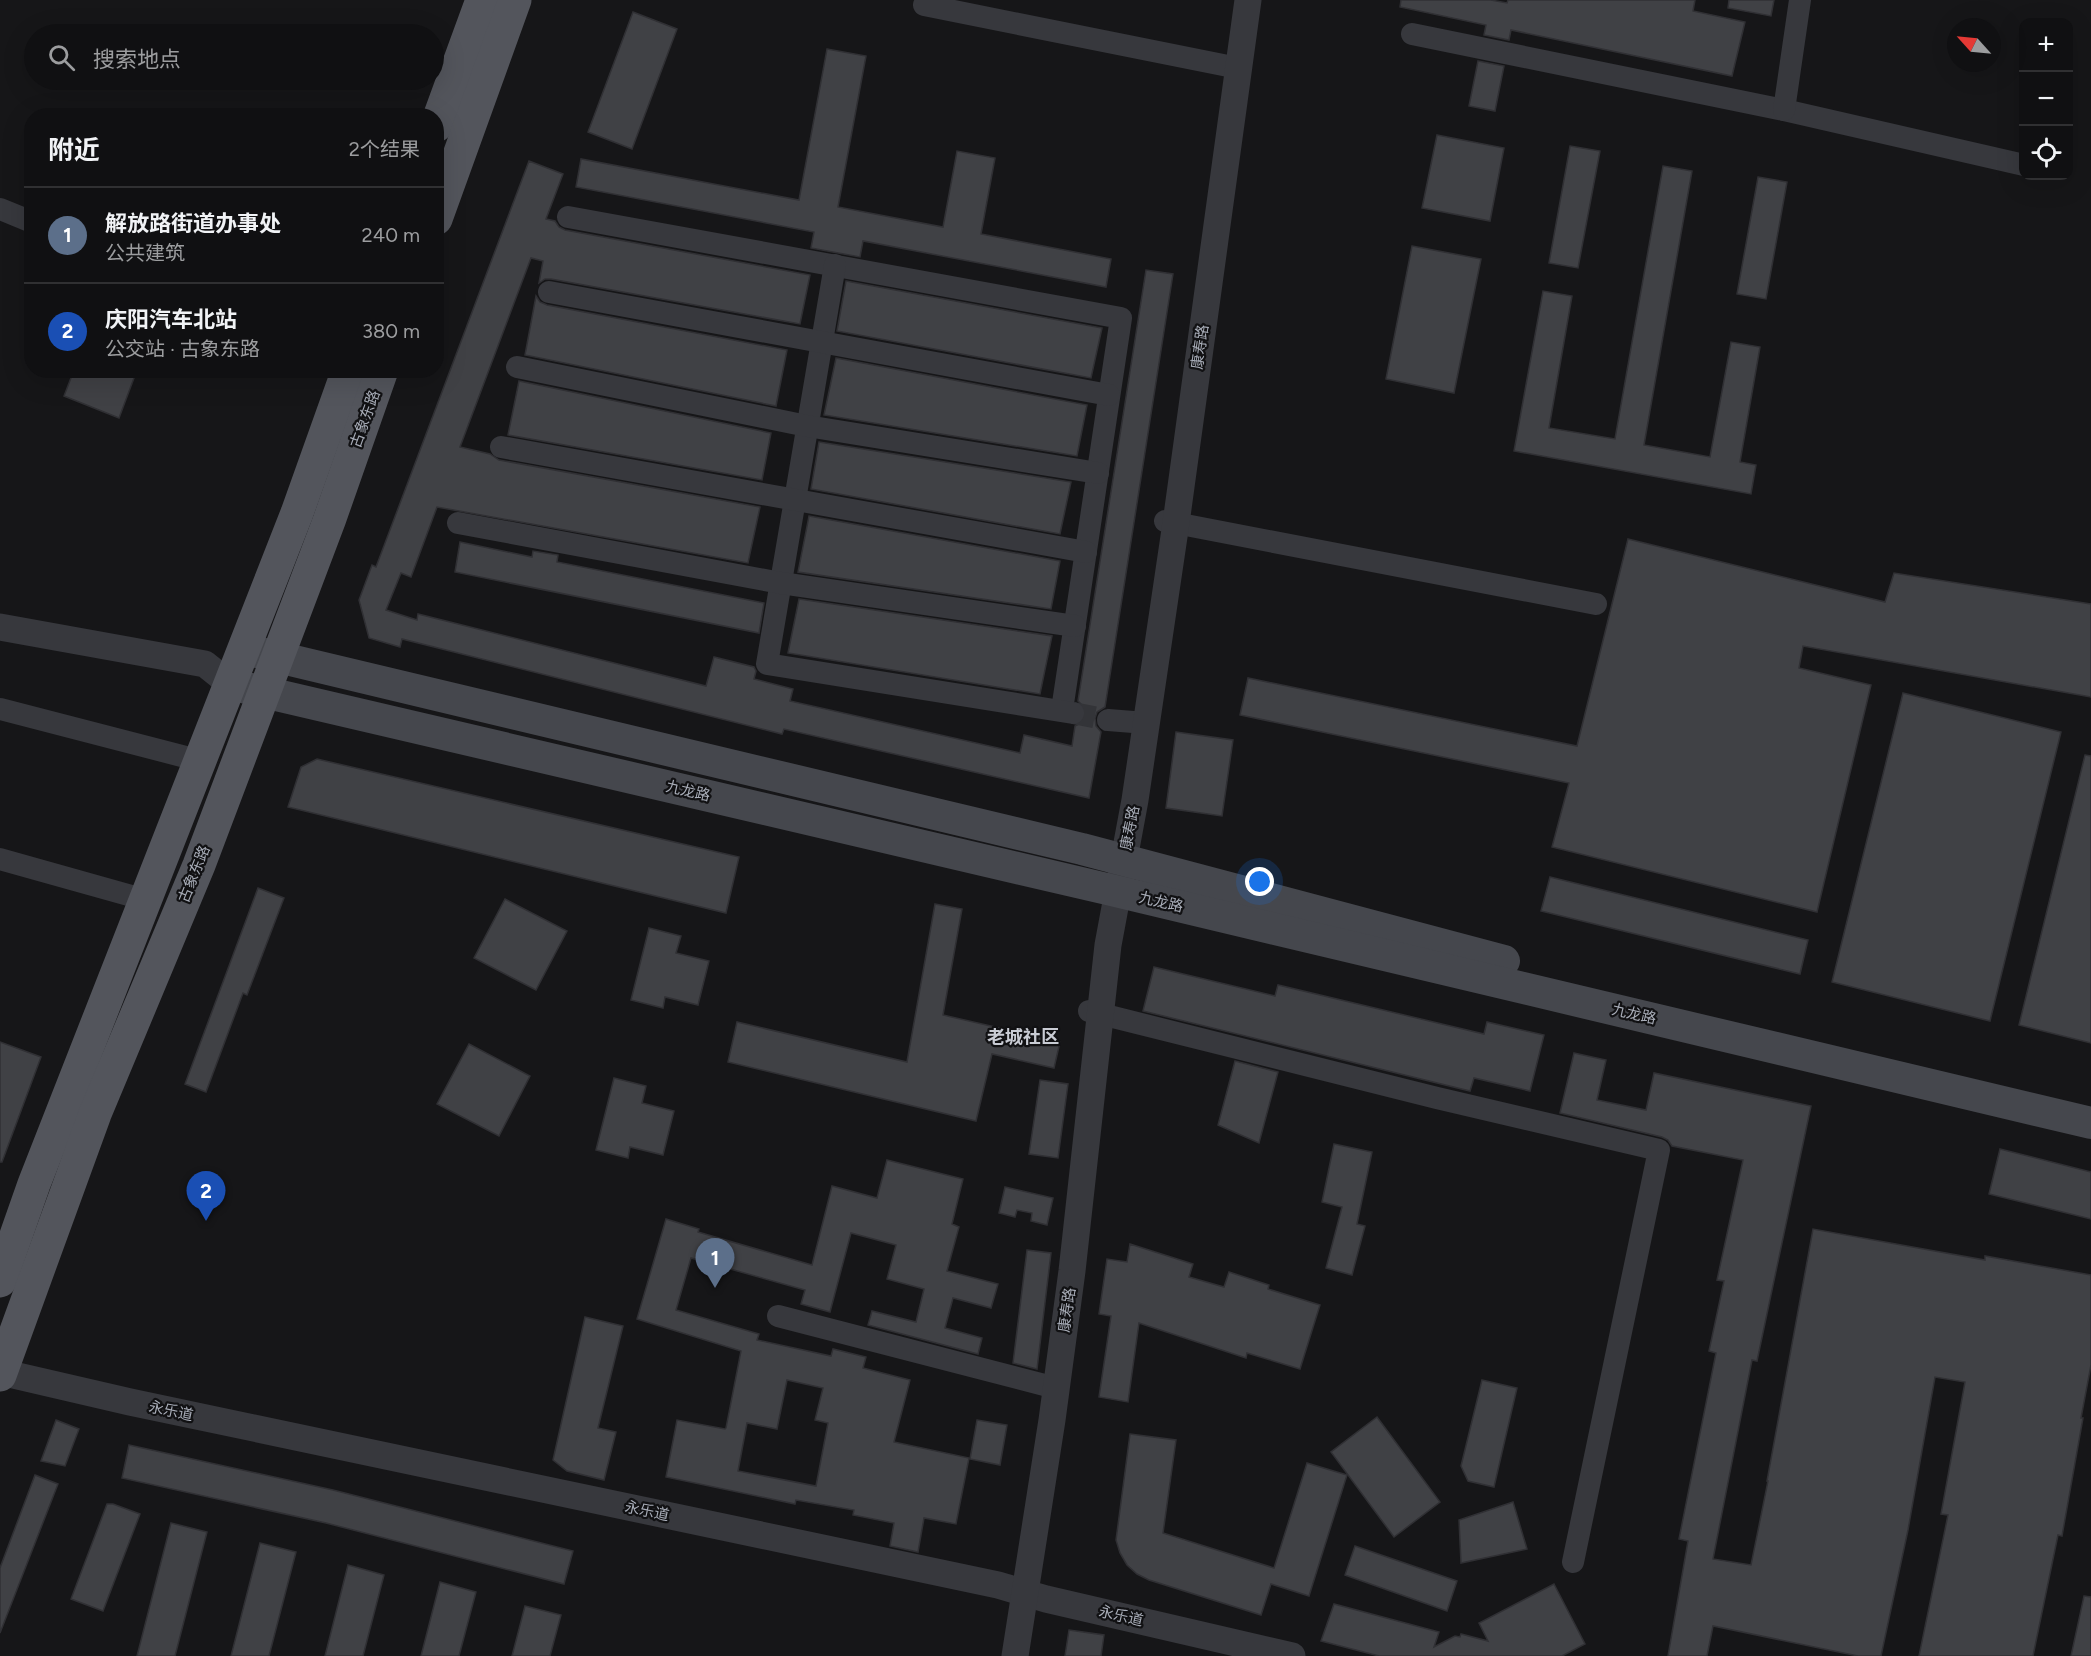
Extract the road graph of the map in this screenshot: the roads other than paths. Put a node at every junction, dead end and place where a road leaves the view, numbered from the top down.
1 (482, 0) edge
2 (515, 0) edge
3 (1236, 0) edge
4 (1248, 0) edge
5 (1800, 0) edge
6 (924, 5) dead end
7 (1412, 34) dead end
8 (1233, 67) junction
9 (443, 108) edge
10 (1784, 110) junction
11 (2019, 164) edge
12 (444, 197) edge
13 (0, 209) edge
14 (568, 217) dead end
15 (24, 219) edge
16 (835, 265) junction
17 (549, 292) dead end
18 (822, 342) junction
19 (517, 367) dead end
20 (345, 378) edge
21 (379, 378) edge
22 (1109, 395) junction
23 (807, 426) junction
24 (501, 447) dead end
25 (1098, 473) junction
26 (795, 500) junction
27 (1170, 522) junction
28 (458, 523) dead end
29 (1086, 552) junction
30 (781, 583) junction
31 (1596, 604) dead end
32 (1075, 626) junction
33 (0, 627) edge
34 (244, 649) junction
35 (277, 657) junction
36 (230, 684) junction
37 (264, 692) junction
38 (0, 709) edge
39 (1108, 720) tunnel mouth
40 (1141, 723) junction
41 (201, 761) junction
42 (0, 859) edge
43 (1118, 859) junction
44 (1112, 890) junction
45 (146, 900) junction
46 (1095, 1012) junction
47 (2091, 1101) edge
48 (2091, 1123) edge
49 (0, 1281) edge
50 (778, 1316) dead end
51 (0, 1377) edge
52 (1051, 1387) junction
53 (1573, 1562) dead end
54 (1018, 1597) junction
55 (1004, 1656) edge
56 (1015, 1656) edge
57 (1235, 1656) edge
58 (1292, 1656) edge

1 - 9 main road
2 - 12 main road
3 - 8 street, 康寿路
4 - 8 street, 康寿路
5 - 10 street
6 - 8 street
7 - 10 street
8 - 27 street, 康寿路
10 - 11 street
13 - 15 street
14 - 16 street
16 - 18 street
16 - 22 street
17 - 18 street
18 - 22 street
18 - 23 street
19 - 23 street
20 - 34 main road
21 - 35 main road, 古象东路
22 - 25 street
23 - 25 street
23 - 26 street
24 - 26 street
25 - 29 street
26 - 29 street
26 - 30 street
27 - 31 street
27 - 40 street, 康寿路
28 - 30 street
29 - 32 street
30 - 32 street
30 - 32 street
33 - 36 street
34 - 35 main road, 九龙路
34 - 36 main road
35 - 37 main road, 古象东路
35 - 43 main road, 九龙路
36 - 37 main road, 九龙路
36 - 41 main road
37 - 44 main road, 九龙路
37 - 51 main road, 古象东路
38 - 41 street
39 - 40 street
40 - 43 street, 康寿路
41 - 45 main road
42 - 45 street
43 - 44 street, 康寿路
43 - 47 main road, 九龙路
44 - 46 street, 康寿路
44 - 48 main road, 九龙路
45 - 49 main road
46 - 52 street, 康寿路
46 - 53 street
50 - 52 street
51 - 54 street, 永乐道
52 - 54 street, 康寿路
54 - 55 street, 康寿路
54 - 56 street, 康寿路
54 - 57 street, 永乐道
54 - 58 street, 永乐道

